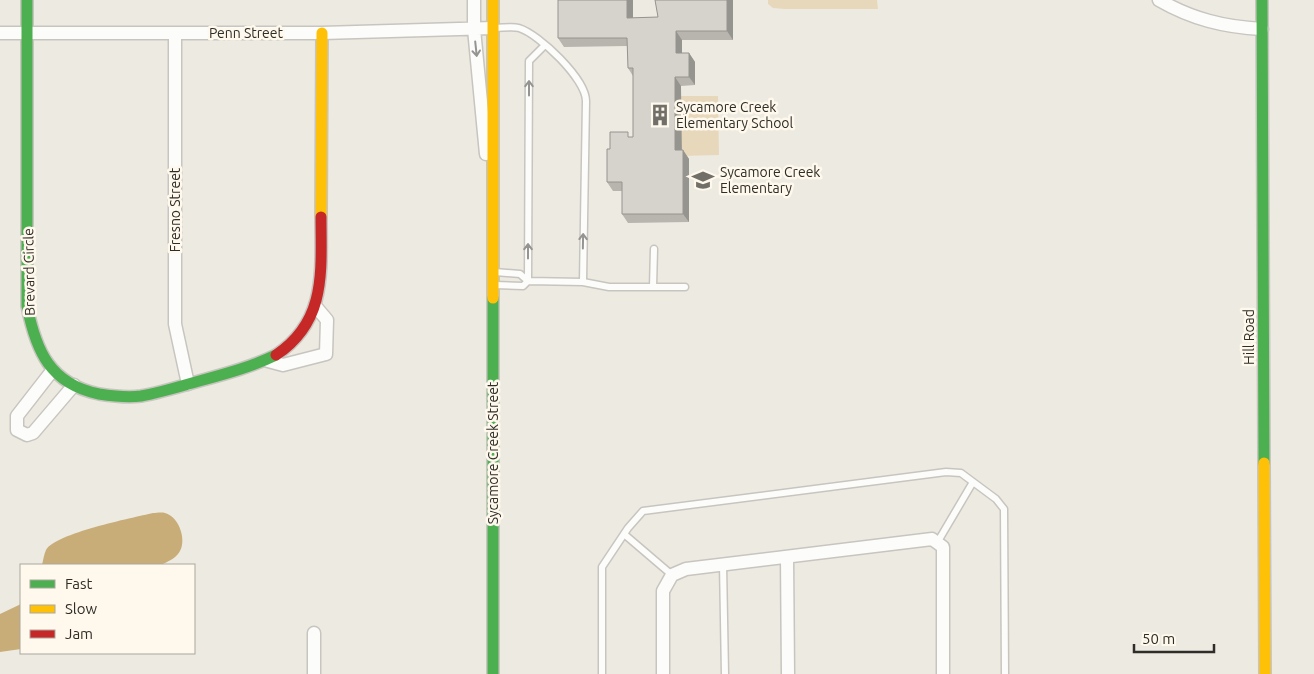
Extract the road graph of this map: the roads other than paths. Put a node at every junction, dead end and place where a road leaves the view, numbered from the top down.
1 (27, 0) edge
2 (474, 0) edge
3 (493, 0) edge
4 (1159, 0) edge
5 (1262, 0) edge
6 (493, 28) junction
7 (474, 29) junction
8 (1262, 29) junction
9 (0, 33) edge
10 (27, 33) junction
11 (175, 33) junction
12 (322, 33) junction
13 (546, 45) junction
14 (494, 232) junction
15 (654, 249) dead end
16 (494, 272) junction
17 (528, 281) junction
18 (583, 282) junction
19 (494, 285) junction
20 (653, 287) junction
21 (685, 287) dead end
22 (316, 307) junction
23 (268, 361) junction
24 (52, 371) junction
25 (188, 384) junction
26 (74, 385) junction
27 (973, 482) junction
28 (624, 534) junction
29 (938, 543) junction
30 (787, 557) junction
31 (723, 564) junction
32 (672, 575) junction
33 (314, 633) dead end
34 (314, 674) edge
35 (493, 674) edge
36 (602, 674) edge
37 (663, 674) edge
38 (725, 674) edge
39 (788, 674) edge
40 (943, 674) edge
41 (1005, 674) edge
42 (1265, 674) edge

1 - 10 street, Brevard Circle
2 - 7 street, Sycamore Creek Street
3 - 6 street, Sycamore Creek Street
4 - 8 street
5 - 8 street, Hill Road
6 - 7 street, Penn Street
6 - 13 lane
6 - 14 street, Sycamore Creek Street
7 - 12 street, Penn Street
7 -> 14 street, Sycamore Creek Street
8 - 42 street, Hill Road
9 - 10 street, Penn Street
10 - 11 street, Penn Street
10 - 24 street, Brevard Circle
11 - 12 street, Penn Street
11 - 25 street, Fresno Street
12 - 22 street
17 -> 13 lane
18 -> 13 lane
14 - 16 street, Sycamore Creek Street
15 - 20 lane
16 - 17 lane
16 - 19 street, Sycamore Creek Street
17 - 18 lane
17 - 19 lane
18 - 20 lane
19 - 35 street, Sycamore Creek Street
20 - 21 lane
22 - 23 street
22 - 23 street
23 - 25 street
24 - 26 street
24 - 26 street
25 - 26 street
27 - 28 lane
27 - 29 lane
27 - 41 lane
28 - 32 lane
28 - 36 lane
29 - 30 street
29 - 40 street
30 - 31 street
30 - 39 street
31 - 32 street
31 - 38 lane
32 - 37 street
33 - 34 street

